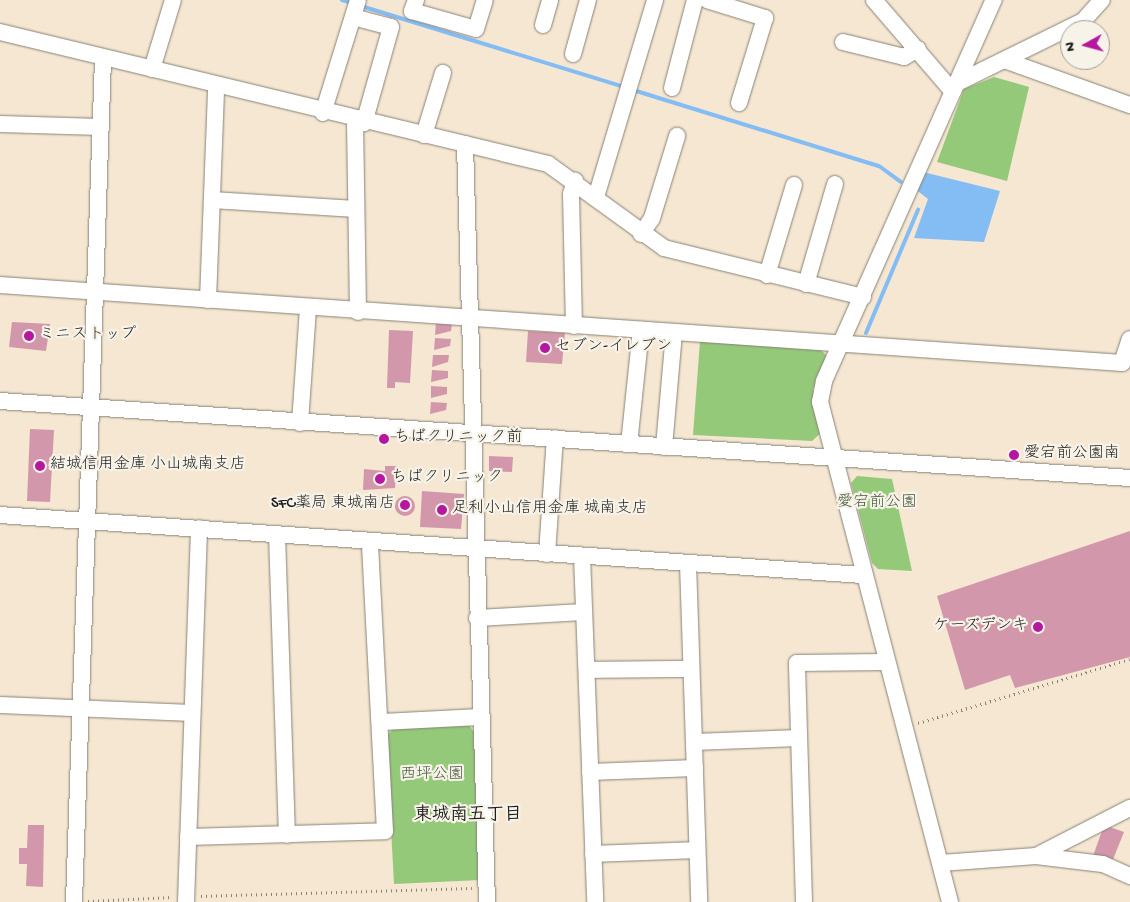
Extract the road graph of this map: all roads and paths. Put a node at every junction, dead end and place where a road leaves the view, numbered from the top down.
1 (173, 0) edge
2 (358, 0) edge
3 (416, 0) edge
4 (485, 0) edge
5 (550, 0) edge
6 (588, 0) edge
7 (656, 0) edge
8 (695, 0) edge
9 (706, 0) edge
10 (874, 0) edge
11 (994, 0) edge
12 (1102, 0) edge
13 (352, 16) junction
14 (542, 25) dead end
15 (0, 32) edge
16 (843, 42) dead end
17 (918, 49) junction
18 (573, 54) dead end
19 (103, 59) junction
20 (1007, 61) junction
21 (152, 69) junction
22 (443, 73) dead end
23 (216, 87) junction
24 (955, 87) junction
25 (672, 88) dead end
26 (739, 103) dead end
27 (1130, 105) edge
28 (323, 113) junction
29 (359, 122) junction
30 (0, 124) edge
31 (100, 127) junction
32 (424, 135) junction
33 (677, 136) dead end
34 (464, 144) junction
35 (575, 181) junction
36 (835, 184) dead end
37 (794, 185) dead end
38 (596, 198) junction
39 (212, 200) junction
40 (356, 209) junction
41 (641, 234) junction
42 (767, 275) junction
43 (806, 284) junction
44 (0, 285) edge
45 (95, 294) junction
46 (863, 297) junction
47 (208, 300) junction
48 (308, 308) junction
49 (358, 312) junction
50 (468, 317) junction
51 (574, 326) junction
52 (641, 330) junction
53 (674, 332) junction
54 (1130, 339) edge
55 (840, 344) junction
56 (0, 401) edge
57 (90, 408) junction
58 (300, 423) junction
59 (472, 433) junction
60 (555, 438) junction
61 (629, 444) junction
62 (664, 446) junction
63 (836, 458) junction
64 (1130, 478) edge
65 (0, 515) edge
66 (86, 521) junction
67 (198, 528) junction
68 (277, 535) junction
69 (370, 542) junction
70 (475, 548) junction
71 (547, 554) junction
72 (582, 556) junction
73 (688, 563) junction
74 (863, 575) junction
75 (584, 612) junction
76 (477, 618) junction
77 (1130, 659) edge
78 (885, 662) junction
79 (691, 669) junction
80 (586, 670) junction
81 (0, 706) edge
82 (79, 710) junction
83 (192, 713) junction
84 (480, 717) junction
85 (382, 722) junction
86 (904, 728) junction
87 (799, 738) junction
88 (694, 742) junction
89 (694, 768) junction
90 (590, 772) junction
91 (1130, 808) edge
92 (288, 836) junction
93 (188, 837) junction
94 (697, 850) junction
95 (593, 854) junction
96 (1036, 856) junction
97 (941, 863) junction
98 (1130, 876) edge
99 (487, 895) edge
100 (186, 899) edge
101 (74, 902) edge
102 (594, 902) edge
103 (699, 902) edge
104 (804, 902) edge
105 (950, 902) edge

1 - 21 street
2 - 13 street
3 - 4 street
5 - 14 street
6 - 18 street
7 - 38 street
8 - 25 street
9 - 26 street
10 - 17 street
11 - 24 street
12 - 20 street
13 - 28 street
13 - 29 street
15 - 19 street
16 - 17 street
17 - 24 street
19 - 21 street
19 - 31 street
20 - 24 street
20 - 27 street
21 - 23 street
22 - 32 street
23 - 28 street
23 - 39 street
24 - 46 street
28 - 29 street
29 - 32 street
29 - 40 street
30 - 31 street
31 - 45 street
32 - 34 street
33 - 41 street
34 - 35 street
34 - 50 street
35 - 38 street
35 - 51 street
36 - 43 street
37 - 42 street
38 - 41 street
39 - 40 street
39 - 47 street
40 - 49 street
41 - 42 street
42 - 43 street
43 - 46 street
44 - 45 street
45 - 47 street
45 - 57 street
46 - 55 street
47 - 48 street
48 - 49 street
48 - 58 street
49 - 50 street
50 - 51 street
50 - 59 street
51 - 52 street
52 - 53 street
52 - 61 street
53 - 55 street
53 - 62 street
54 - 55 street
55 - 63 street
56 - 57 street
57 - 58 street
57 - 66 street
58 - 59 street
59 - 60 street
59 - 70 street
60 - 61 street
60 - 71 street
61 - 62 street
62 - 63 street
63 - 64 street
63 - 74 street
65 - 66 street
66 - 67 street
66 - 82 street
67 - 68 street
67 - 83 street
68 - 69 street
68 - 92 street
69 - 70 street
69 - 85 street
70 - 71 street
70 - 76 street
71 - 72 street
72 - 73 street
72 - 75 street
73 - 74 street
73 - 79 street
74 - 78 street
75 - 76 street
75 - 80 street
76 - 84 street
77 - 86 path
78 - 86 street
78 - 87 street
79 - 80 street
79 - 88 street
80 - 90 street
81 - 82 street
82 - 83 street
82 - 101 street
83 - 93 street
84 - 85 street
84 - 99 street
85 - 92 street
86 - 97 street
87 - 88 street
87 - 104 street
88 - 89 street
89 - 90 street
89 - 94 street
90 - 95 street
91 - 96 street
92 - 93 street
93 - 100 street
94 - 95 street
94 - 103 street
95 - 102 street
96 - 97 street
96 - 98 street
97 - 105 street
99 - 100 path
100 - 101 path

